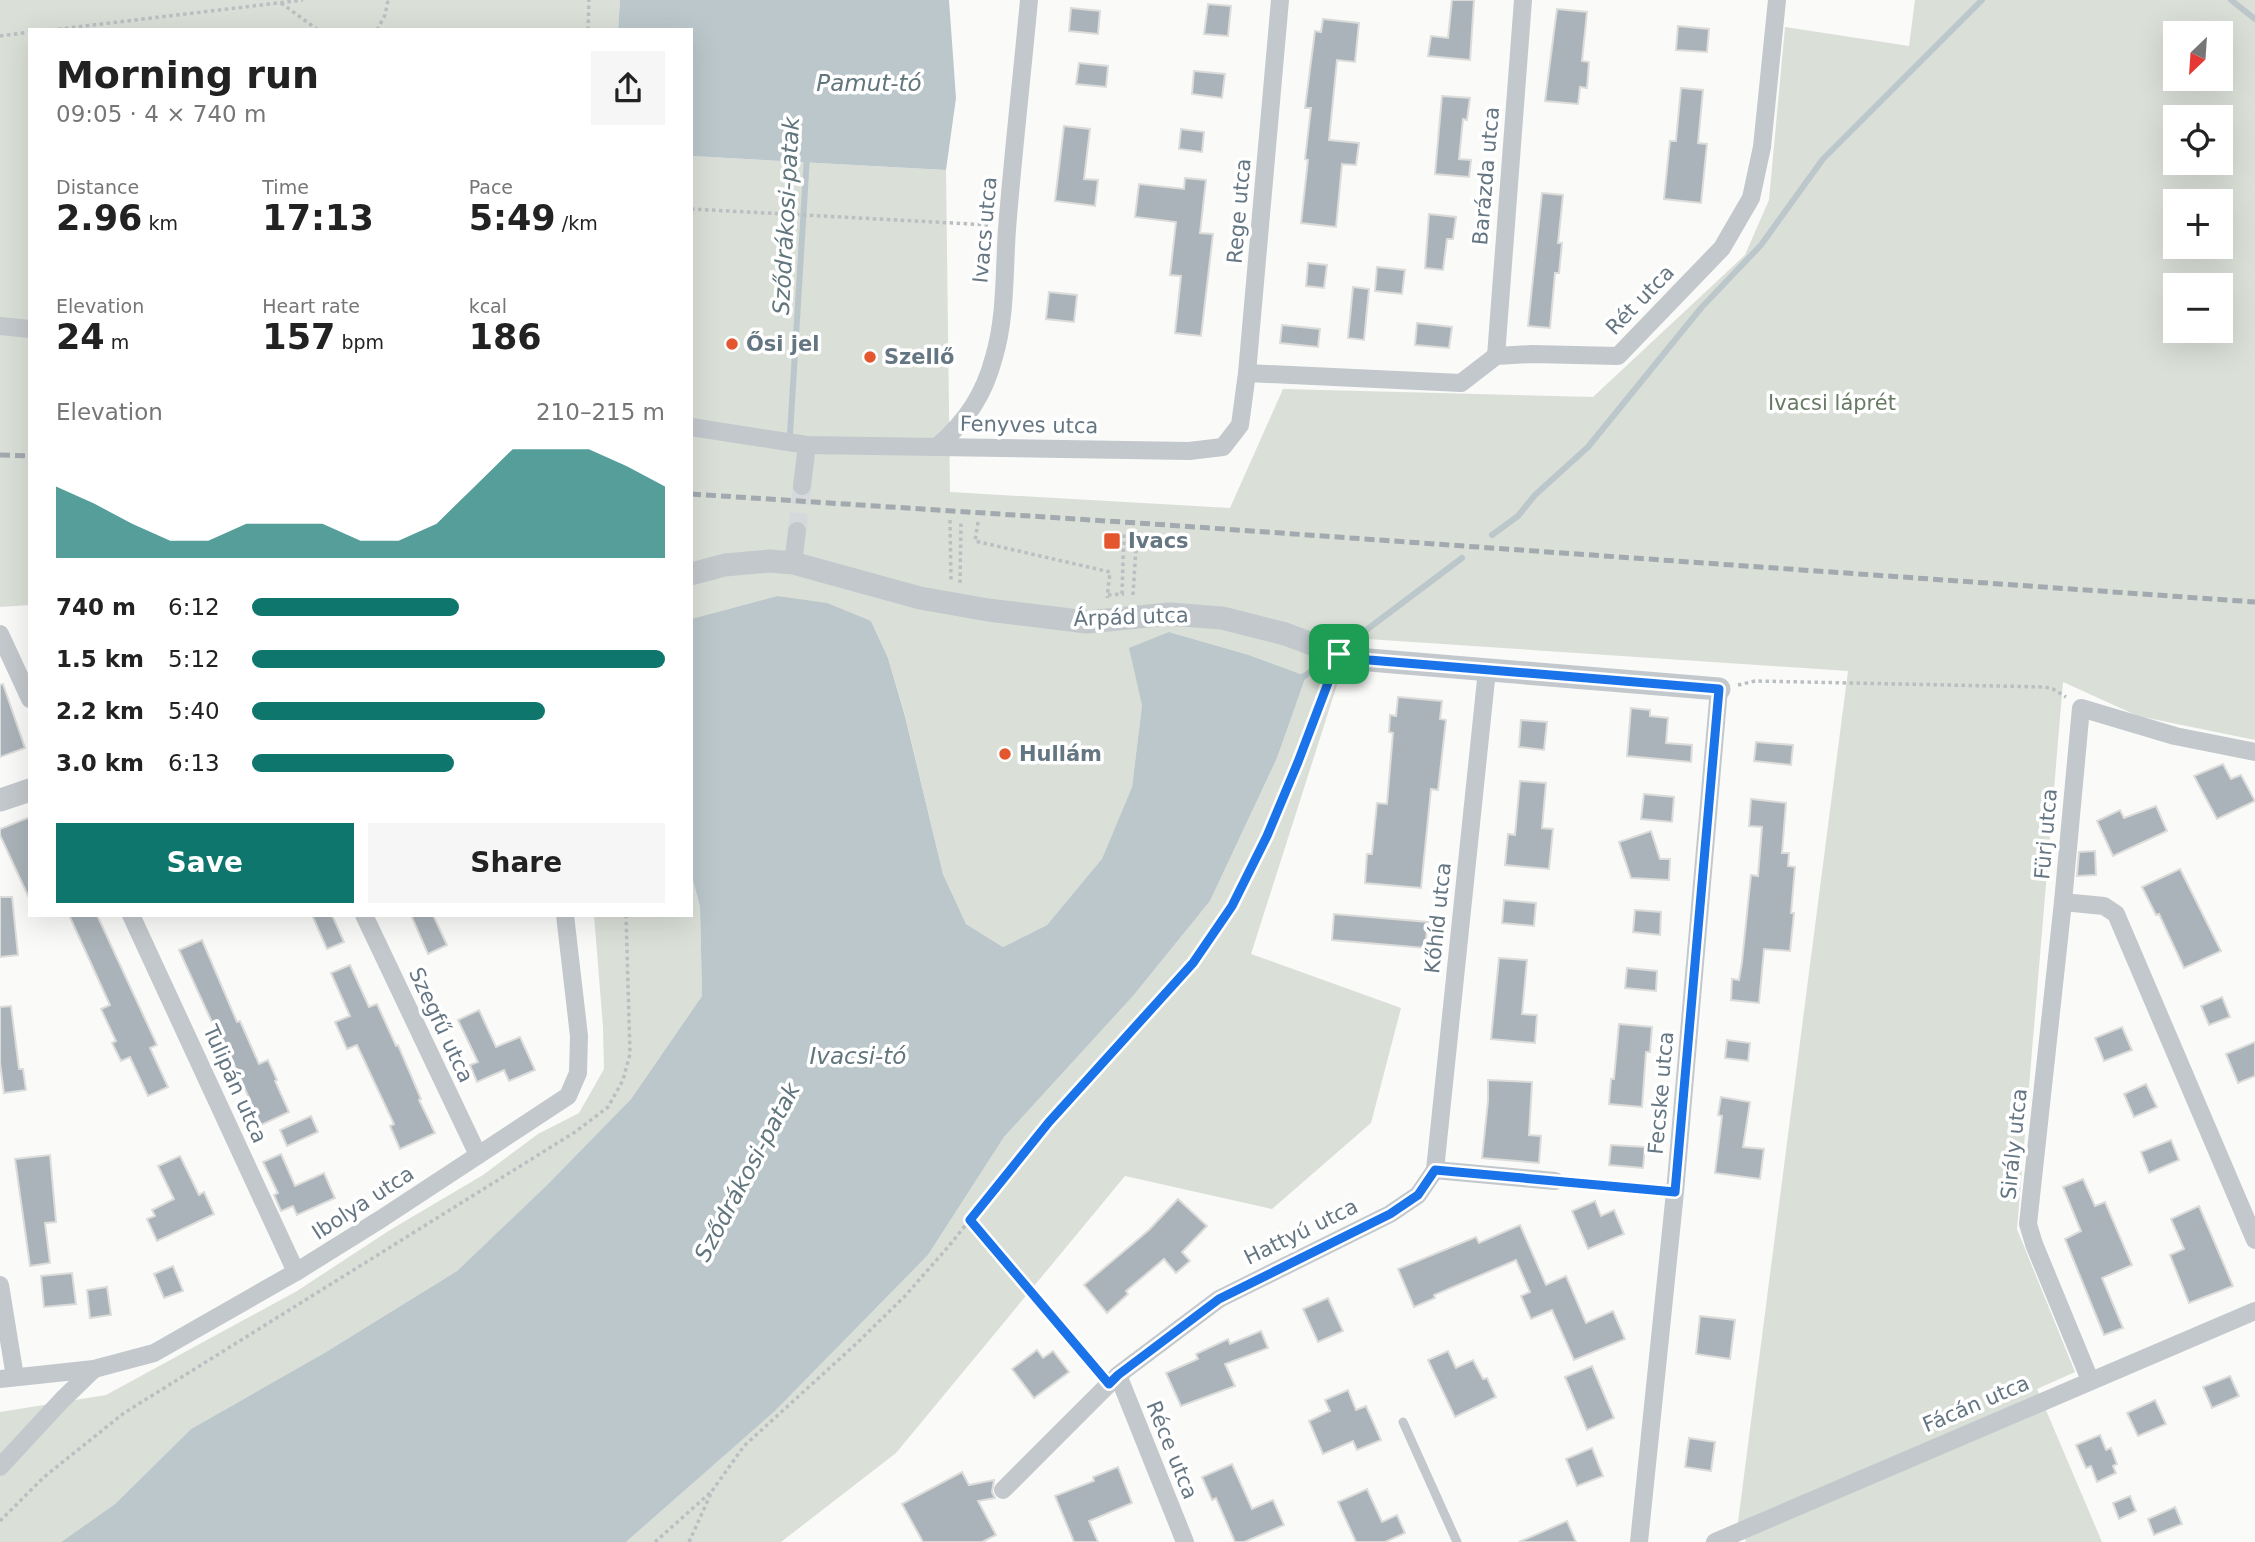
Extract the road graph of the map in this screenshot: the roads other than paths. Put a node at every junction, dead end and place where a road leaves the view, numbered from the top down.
1 (1029, 0) edge
2 (1280, 0) edge
3 (1523, 0) edge
4 (1777, 0) edge
5 (0, 326) edge
6 (28, 329) edge
7 (1496, 356) junction
8 (1247, 373) junction
9 (1240, 425) joint
10 (693, 427) edge
11 (807, 445) junction
12 (938, 446) junction
13 (802, 486) tunnel mouth
14 (797, 531) tunnel mouth
15 (793, 563) junction
16 (693, 573) edge
17 (0, 634) edge
18 (1487, 670) junction
19 (1719, 689) joint
20 (28, 695) edge
21 (2255, 752) edge
22 (28, 791) edge
23 (0, 800) edge
24 (2063, 902) junction
25 (132, 917) edge
26 (364, 917) edge
27 (565, 917) edge
28 (478, 1155) junction
29 (1435, 1170) junction
30 (1555, 1181) road end
31 (2255, 1240) edge
32 (296, 1272) junction
33 (0, 1286) edge
34 (2255, 1311) edge
35 (94, 1369) junction
36 (7, 1378) edge
37 (1113, 1380) junction
38 (2090, 1380) junction
39 (1403, 1422) dead end
40 (0, 1467) edge
41 (1003, 1490) dead end
42 (1185, 1542) edge
43 (1457, 1542) edge
44 (1639, 1542) edge
45 (1715, 1542) edge

1 - 12 street, Ivacs utca
2 - 8 street, Rege utca
3 - 7 street, Barázda utca
4 - 7 street, Rét utca
5 - 6 street
7 - 8 street
8 - 9 street, Rege utca
9 - 12 street, Fenyves utca
10 - 11 street, Fenyves utca
11 - 12 street, Fenyves utca
11 - 13 street
14 - 15 street
15 - 16 street, Árpád utca
15 - 18 street, Árpád utca
17 - 20 street
18 - 19 street, Árpád utca
18 - 29 street, Kőhíd utca
19 - 44 street, Fecske utca
21 - 24 street, Fürj utca
22 - 23 street
24 - 31 street, Fürj utca
24 - 38 street, Sirály utca
25 - 32 street, Tulipán utca
26 - 28 street, Szegfű utca
27 - 28 street, Ibolya utca
28 - 32 street, Ibolya utca
29 - 30 street
29 - 37 street, Hattyú utca
32 - 35 street, Ibolya utca
33 - 36 street
34 - 38 street, Fácán utca
35 - 36 street, Ibolya utca
35 - 40 street
37 - 41 street, Hattyú utca
37 - 42 street, Réce utca
38 - 45 street, Fácán utca
39 - 43 lane

